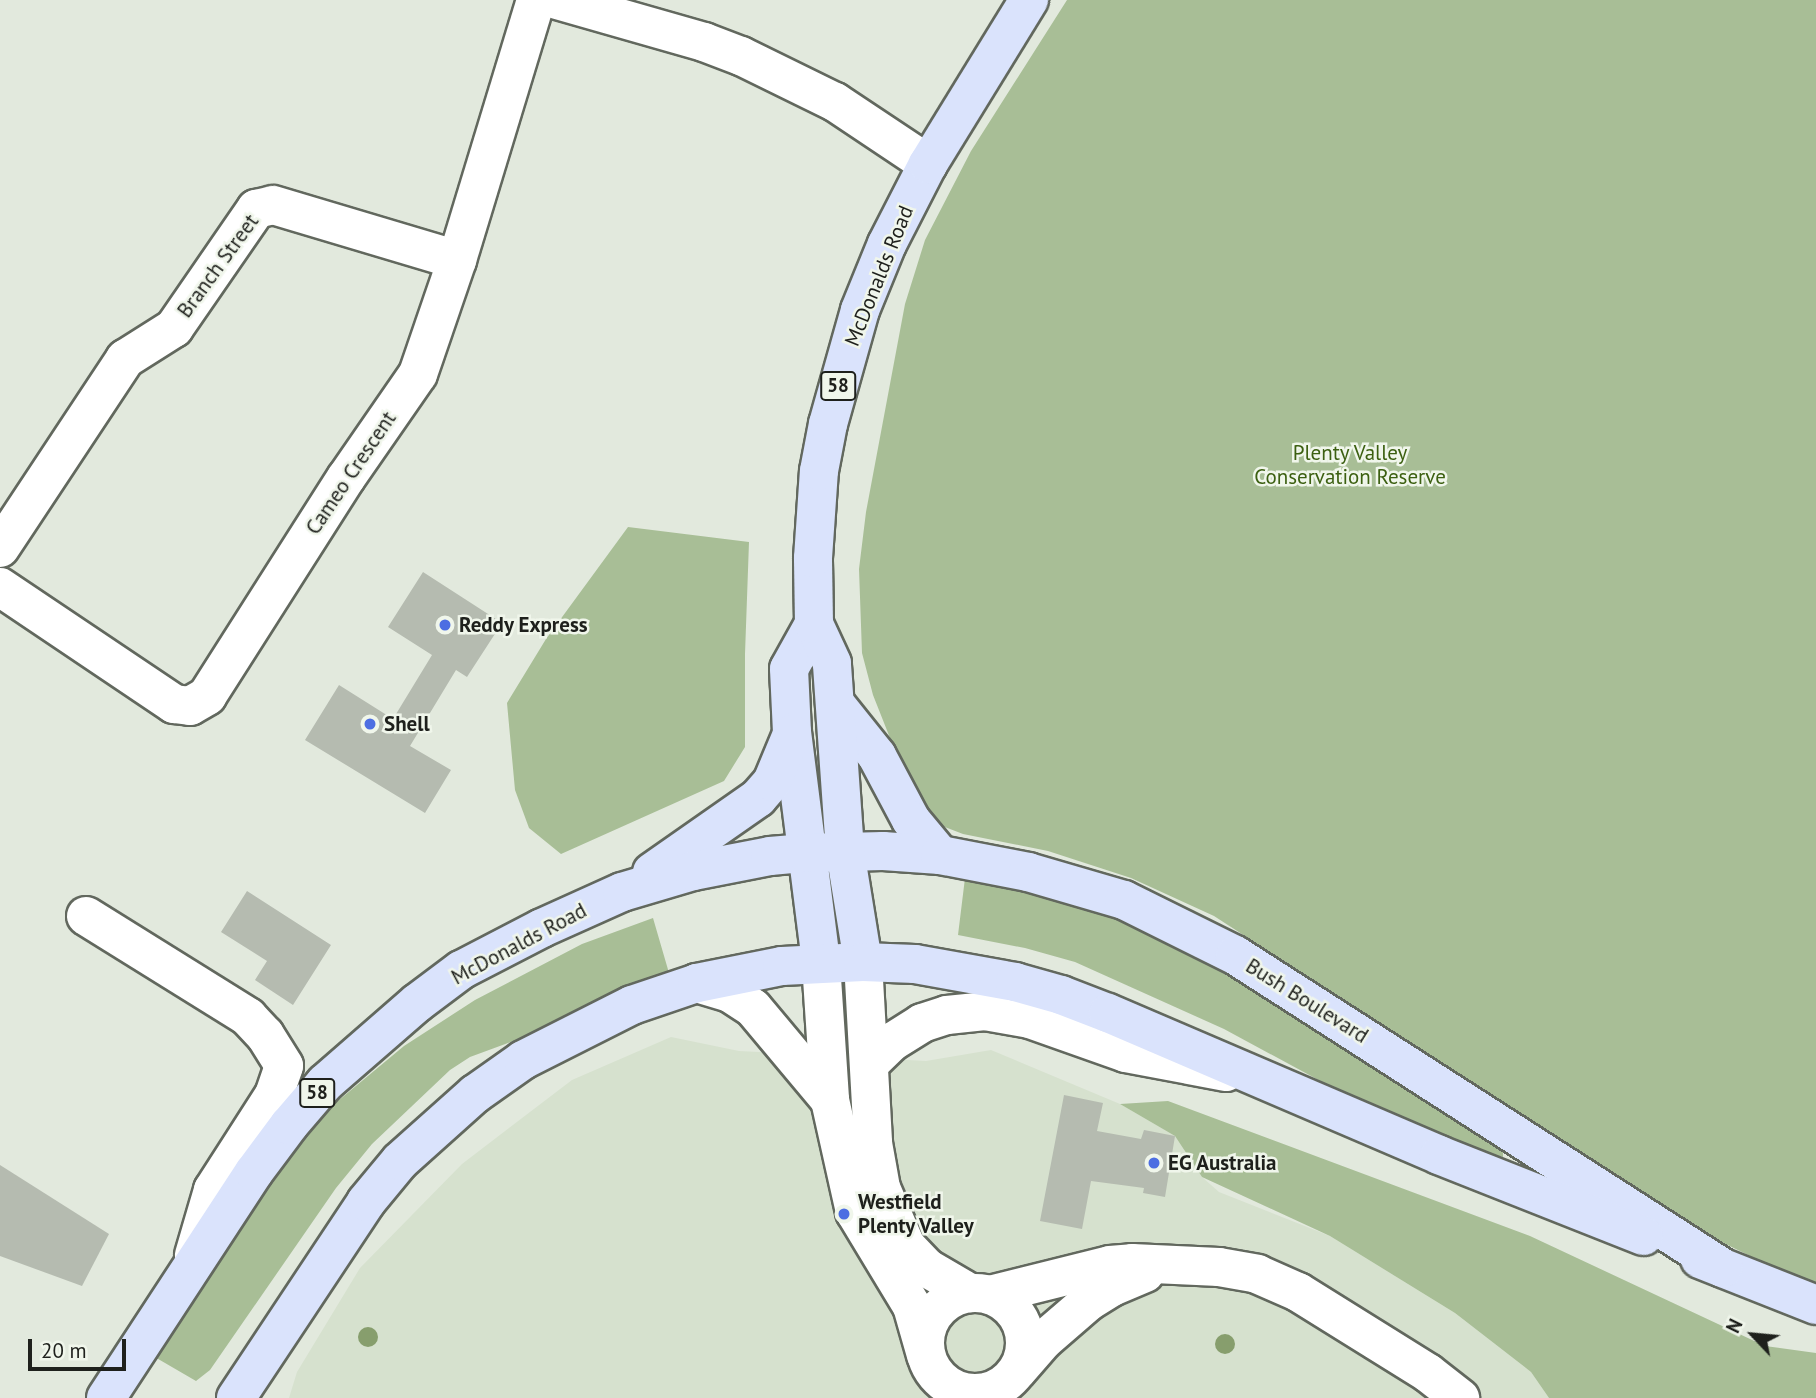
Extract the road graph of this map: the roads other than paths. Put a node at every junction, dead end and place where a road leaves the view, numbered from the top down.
1 (536, 0) edge
2 (557, 0) edge
3 (1028, 0) edge
4 (928, 164) junction
5 (457, 260) junction
6 (0, 548) edge
7 (0, 587) edge
8 (814, 624) junction
9 (836, 706) junction
10 (792, 732) junction
11 (845, 851) junction
12 (806, 853) junction
13 (940, 855) junction
14 (622, 892) junction
15 (86, 916) dead end
16 (863, 962) junction
17 (821, 963) junction
18 (697, 983) junction
19 (869, 1064) junction
20 (1252, 1076) junction
21 (830, 1100) junction
22 (1196, 1265) junction
23 (1723, 1268) junction
24 (190, 1271) junction
25 (980, 1294) junction
26 (1816, 1305) edge
27 (934, 1376) edge
28 (1009, 1383) edge
29 (108, 1397) edge
30 (236, 1398) edge
31 (1460, 1398) edge

1 - 5 street, Cameo Crescent
2 - 4 street
3 - 4 main road, McDonalds Road / 58
4 - 8 main road, McDonalds Road / 58
5 - 6 street, Branch Street
5 - 7 street, Cameo Crescent
8 - 9 main road, McDonalds Road / 58
8 - 10 main road, McDonalds Road / 58
9 - 11 main road, McDonalds Road / 58
9 - 13 main road
10 - 12 main road, McDonalds Road / 58
10 - 14 main road, 58
11 - 12 main road, 58
11 - 13 main road, Bush Boulevard
11 - 16 main road, 58
12 - 14 main road, McDonalds Road / 58
12 - 17 main road, 58
13 - 23 main road, Bush Boulevard
14 - 24 main road, McDonalds Road / 58
15 - 24 street
16 - 17 main road, Bush Boulevard
16 - 19 street
16 - 20 main road, Bush Boulevard
17 - 18 main road
17 - 21 street
18 - 21 street
18 - 30 main road
19 - 20 street
19 - 25 street
20 - 23 main road, Bush Boulevard
21 - 27 street
22 - 25 street
22 - 28 street
22 - 31 street
23 - 26 main road, Bush Boulevard
24 - 29 main road, McDonalds Road / 58
25 - 27 street
25 - 28 street
27 - 28 street

